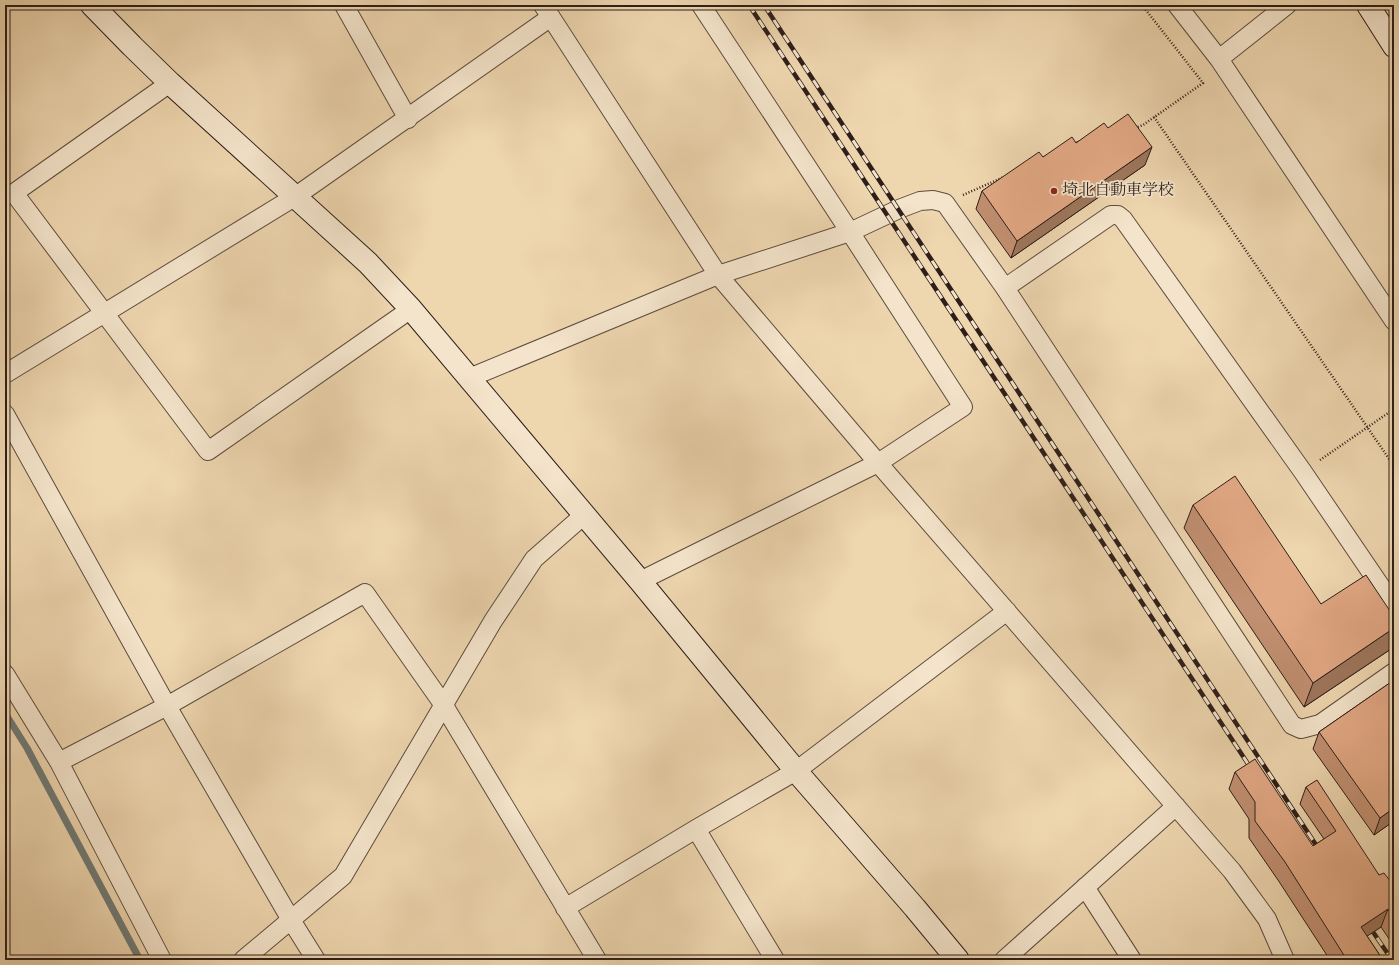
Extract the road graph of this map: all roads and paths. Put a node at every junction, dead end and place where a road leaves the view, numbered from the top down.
1 (92, 5) edge
2 (344, 5) edge
3 (701, 5) edge
4 (1142, 5) edge
5 (1176, 5) edge
6 (1287, 5) edge
7 (1368, 5) edge
8 (547, 11) edge
9 (1394, 46) edge
10 (1219, 59) junction
11 (170, 83) junction
12 (1154, 117) junction
13 (408, 118) junction
14 (1128, 131) edge
15 (1008, 175) edge
16 (296, 196) junction
17 (10, 197) edge
18 (958, 198) dead end
19 (850, 232) junction
20 (718, 276) junction
21 (1005, 288) junction
22 (411, 309) junction
23 (105, 312) junction
24 (1394, 321) edge
25 (5, 374) edge
26 (469, 378) junction
27 (1394, 409) edge
28 (5, 414) edge
29 (1368, 428) junction
30 (1319, 460) dead end
31 (878, 463) junction
32 (1394, 466) edge
33 (584, 516) junction
34 (640, 581) junction
35 (1394, 606) edge
36 (1007, 611) junction
37 (1394, 672) edge
38 (5, 674) edge
39 (443, 704) junction
40 (167, 706) junction
41 (59, 762) junction
42 (796, 771) junction
43 (1176, 806) junction
44 (696, 829) junction
45 (1085, 887) junction
46 (566, 908) junction
47 (291, 920) junction
48 (162, 960) edge
49 (244, 960) edge
50 (316, 960) edge
51 (597, 960) edge
52 (775, 960) edge
53 (958, 960) edge
54 (1004, 960) edge
55 (1132, 960) edge
56 (1285, 960) edge

1 - 11 street
2 - 13 street
3 - 19 street
4 - 12 path
5 - 10 street
6 - 10 street
7 - 9 street
8 - 13 street
8 - 20 street
10 - 24 street
11 - 16 street
11 - 17 street
12 - 14 path
12 - 29 path
13 - 16 street
15 - 18 path
16 - 22 street
16 - 23 street
17 - 23 street
19 - 20 street
19 - 21 street
19 - 31 street
20 - 26 street
20 - 31 street
21 - 35 street
21 - 37 street
22 - 23 street
22 - 26 street
23 - 25 street
26 - 33 street
27 - 29 path
28 - 40 street
29 - 30 path
29 - 32 path
31 - 34 street
31 - 36 street
33 - 34 street
33 - 39 street
34 - 42 street
36 - 42 street
36 - 43 street
38 - 41 street
39 - 40 street
39 - 46 street
39 - 47 street
40 - 41 street
40 - 47 street
41 - 48 street
42 - 44 street
42 - 53 street
43 - 45 street
43 - 56 street
44 - 46 street
44 - 52 street
45 - 54 street
45 - 55 street
46 - 51 street
47 - 49 street
47 - 50 street

